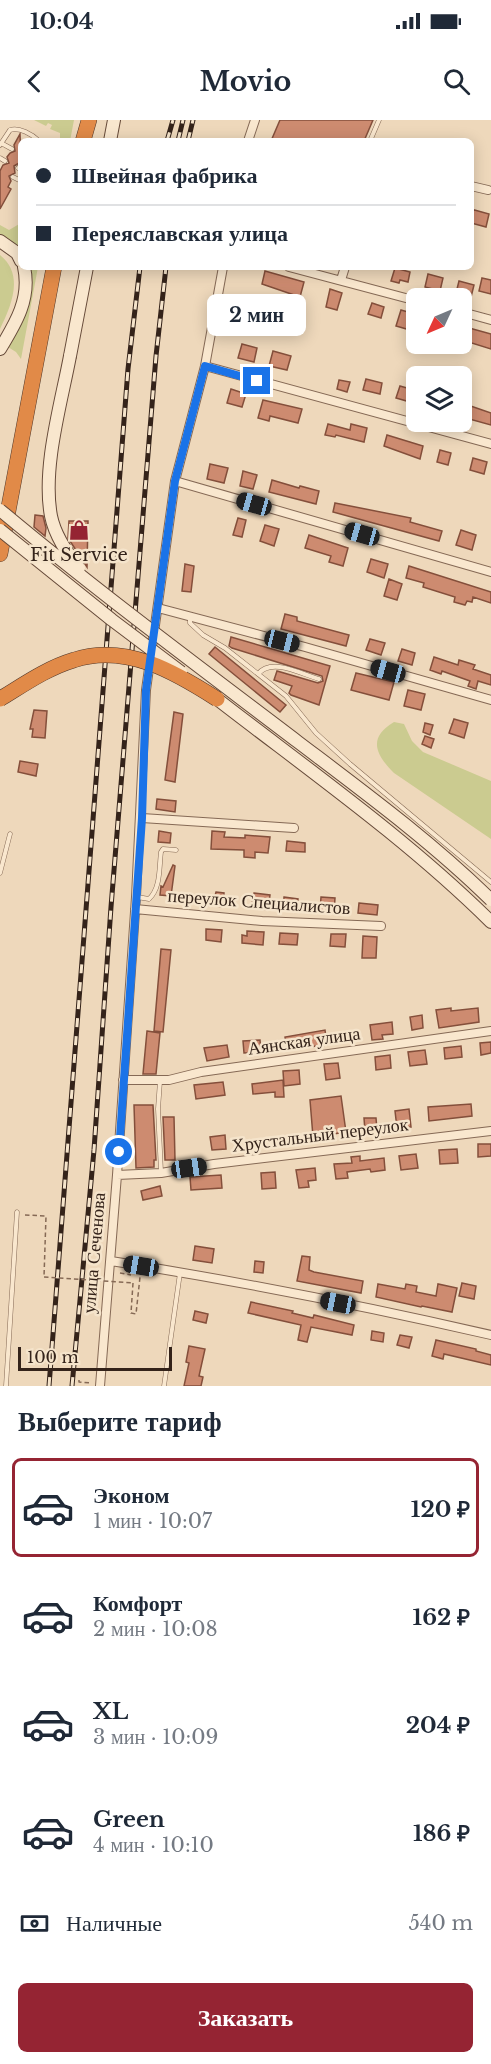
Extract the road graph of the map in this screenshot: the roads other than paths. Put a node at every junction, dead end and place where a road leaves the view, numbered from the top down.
1 (81, 120) edge
2 (89, 120) edge
3 (114, 120) edge
4 (255, 120) edge
5 (379, 120) edge
6 (36, 138) edge
7 (81, 138) edge
8 (82, 138) edge
9 (111, 138) edge
10 (249, 138) edge
11 (371, 138) edge
12 (0, 144) edge
13 (12, 149) dead end
14 (0, 158) edge
15 (5, 161) dead end
16 (13, 177) dead end
17 (18, 180) edge
18 (474, 187) edge
19 (488, 190) dead end
20 (0, 241) edge
21 (18, 255) edge
22 (25, 270) edge
23 (53, 270) edge
24 (86, 270) edge
25 (222, 270) edge
26 (301, 270) edge
27 (344, 270) edge
28 (341, 280) junction
29 (406, 297) edge
30 (472, 315) edge
31 (491, 320) edge
32 (0, 349) edge
33 (205, 366) junction
34 (491, 444) edge
35 (175, 481) junction
36 (0, 510) edge
37 (0, 530) edge
38 (0, 554) edge
39 (491, 572) edge
40 (122, 608) junction
41 (158, 608) junction
42 (190, 618) junction
43 (258, 674) junction
44 (319, 679) dead end
45 (0, 699) edge
46 (217, 699) junction
47 (491, 700) edge
48 (142, 818) junction
49 (294, 828) dead end
50 (9, 834) dead end
51 (176, 850) dead end
52 (0, 873) edge
53 (491, 882) edge
54 (136, 897) junction
55 (491, 900) edge
56 (135, 909) junction
57 (491, 922) edge
58 (381, 926) dead end
59 (491, 1031) edge
60 (123, 1080) junction
61 (160, 1081) junction
62 (491, 1131) edge
63 (161, 1173) junction
64 (117, 1176) junction
65 (16, 1213) road end
66 (111, 1261) junction
67 (180, 1272) junction
68 (491, 1335) edge
69 (6, 1386) edge
70 (100, 1386) edge
71 (164, 1386) edge

1 - 7 highway
2 - 8 highway
3 - 9 main road
4 - 10 street
5 - 11 lane
6 - 12 lane
12 - 13 lane
14 - 15 lane
16 - 17 lane
18 - 19 street
20 - 21 main road
22 - 32 main road
23 - 38 highway
24 - 40 main road, bridge
25 - 33 street, улица Сеченова
26 - 28 street
27 - 28 street
28 - 29 street
30 - 31 street
33 - 34 street
33 - 35 street, улица Сеченова
35 - 39 street
35 - 41 street, улица Сеченова
36 - 40 main road, bridge
37 - 46 main road, bridge
40 - 55 main road, bridge
41 - 42 street
41 - 48 street, улица Сеченова
42 - 43 lane
42 - 47 street
43 - 44 lane
43 - 53 lane
45 - 46 highway, bridge
46 - 57 main road
48 - 49 street
48 - 54 street, улица Сеченова
50 - 52 lane
51 - 54 lane
54 - 56 street, улица Сеченова
56 - 58 street, переулок Специалистов
56 - 60 street, улица Сеченова
59 - 61 street, Аянская улица
60 - 61 street, Аянская улица
60 - 64 street, улица Сеченова
61 - 63 lane
62 - 63 street, Хрустальный переулок
63 - 64 street, Хрустальный переулок
64 - 66 street, улица Сеченова
65 - 69 lane
66 - 67 street
66 - 70 street, улица Сеченова
67 - 68 street
67 - 71 lane

